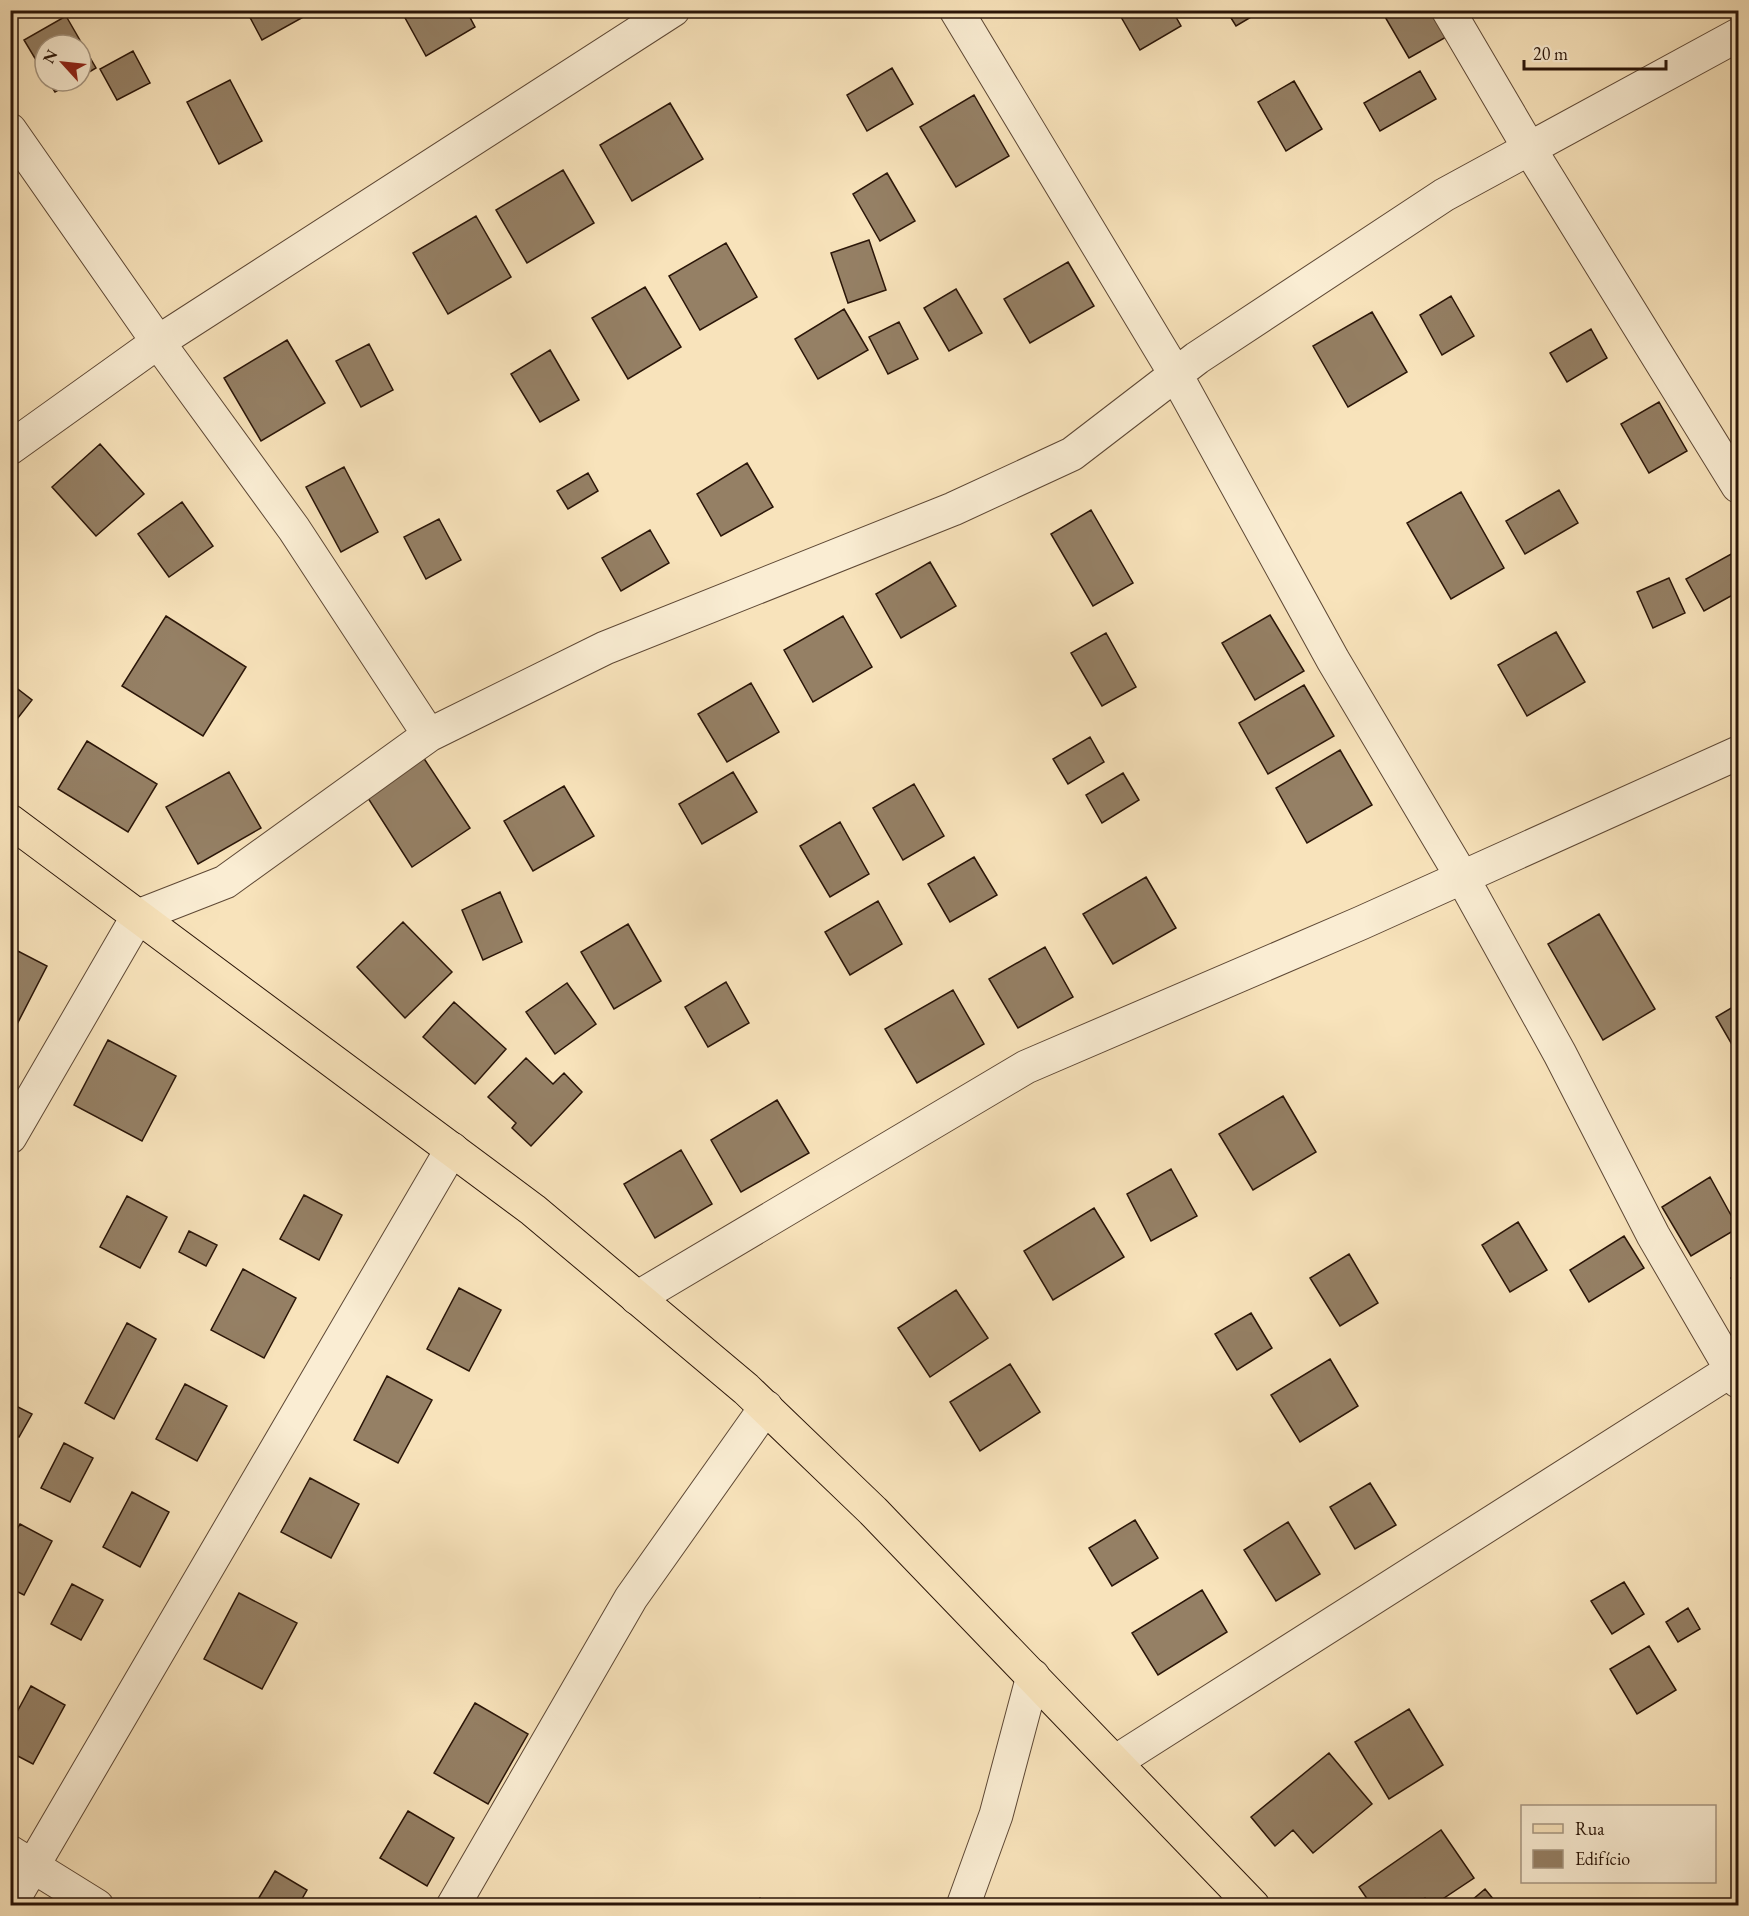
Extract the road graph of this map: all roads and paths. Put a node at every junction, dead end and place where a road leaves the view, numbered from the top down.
1 (673, 10) edge
2 (956, 10) edge
3 (1448, 10) edge
4 (1738, 35) edge
5 (10, 130) edge
6 (1529, 148) junction
7 (158, 342) junction
8 (1176, 375) junction
9 (10, 448) edge
10 (1738, 486) edge
11 (429, 735) junction
12 (1738, 753) edge
13 (10, 821) edge
14 (1462, 877) junction
15 (138, 916) junction
16 (10, 1137) edge
17 (452, 1149) junction
18 (637, 1298) junction
19 (1736, 1373) edge
20 (766, 1407) junction
21 (1033, 1676) junction
22 (1115, 1762) junction
23 (22, 1859) edge
24 (10, 1905) edge
25 (97, 1905) edge
26 (453, 1905) edge
27 (963, 1905) edge
28 (1253, 1905) edge

1 - 7 street
2 - 8 street
3 - 6 street
4 - 6 street
5 - 7 street
6 - 8 street
6 - 10 street
7 - 9 street
7 - 11 street
8 - 11 street
8 - 14 street
11 - 15 street
12 - 14 street
13 - 15 main road
14 - 18 street
14 - 19 street
15 - 16 street
15 - 17 main road
17 - 18 main road
17 - 23 street
18 - 20 main road
19 - 22 street
20 - 21 main road
20 - 26 street
21 - 22 main road
21 - 27 street
22 - 28 main road
23 - 24 street
23 - 25 street

